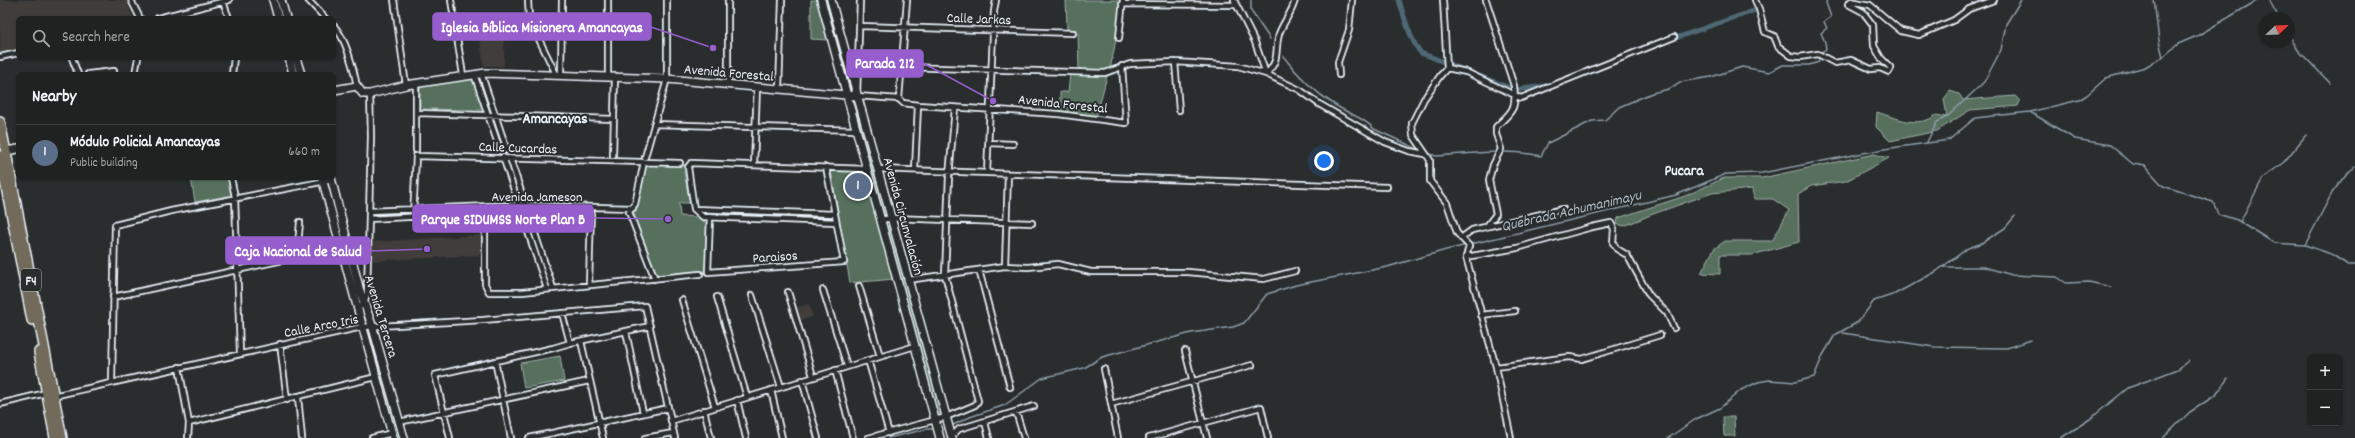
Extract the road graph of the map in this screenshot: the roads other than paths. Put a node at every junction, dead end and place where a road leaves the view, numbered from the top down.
1 (131, 0) edge
2 (229, 0) edge
3 (273, 0) edge
4 (281, 0) edge
5 (308, 0) edge
6 (394, 0) edge
7 (451, 0) edge
8 (528, 0) edge
9 (562, 0) edge
10 (608, 0) edge
11 (667, 0) edge
12 (728, 0) edge
13 (782, 0) edge
14 (821, 0) edge
15 (832, 0) edge
16 (860, 0) edge
17 (907, 0) edge
18 (996, 0) edge
19 (1234, 0) edge
20 (1295, 0) edge
21 (1352, 0) edge
22 (1443, 0) edge
23 (1486, 0) edge
24 (1755, 0) edge
25 (1994, 0) edge
26 (223, 2) junction
27 (1122, 2) edge
28 (1235, 6) junction
29 (139, 16) edge
30 (166, 16) edge
31 (228, 16) edge
32 (277, 16) edge
33 (285, 16) edge
34 (323, 16) edge
35 (860, 26) junction
36 (905, 27) junction
37 (993, 29) junction
38 (336, 30) edge
39 (1073, 33) dead end
40 (1674, 37) dead end
41 (1119, 38) dead end
42 (16, 54) edge
43 (0, 58) edge
44 (73, 60) edge
45 (138, 60) edge
46 (234, 60) edge
47 (290, 60) edge
48 (296, 60) edge
49 (1175, 62) junction
50 (1122, 66) junction
51 (902, 67) junction
52 (1447, 68) junction
53 (992, 69) junction
54 (114, 71) dead end
55 (77, 72) edge
56 (105, 72) edge
57 (135, 72) edge
58 (232, 72) edge
59 (292, 72) edge
60 (300, 72) edge
61 (478, 73) junction
62 (558, 74) junction
63 (1266, 74) junction
64 (463, 75) junction
65 (1339, 75) dead end
66 (611, 76) junction
67 (667, 79) junction
68 (416, 83) junction
69 (406, 85) junction
70 (728, 85) junction
71 (357, 86) junction
72 (757, 87) junction
73 (779, 89) junction
74 (336, 90) edge
75 (370, 94) junction
76 (846, 95) junction
77 (857, 96) junction
78 (1515, 97) junction
79 (899, 100) junction
80 (918, 105) junction
81 (955, 108) junction
82 (991, 109) junction
83 (1179, 110) dead end
84 (417, 113) junction
85 (488, 114) junction
86 (495, 114) junction
87 (614, 119) junction
88 (0, 122) edge
89 (654, 124) junction
90 (756, 128) junction
91 (856, 130) junction
92 (989, 143) junction
93 (1012, 144) dead end
94 (16, 149) edge
95 (416, 150) dead end
96 (3, 154) edge
97 (1425, 154) junction
98 (613, 156) dead end
99 (503, 157) junction
100 (510, 158) junction
101 (645, 160) junction
102 (680, 163) dead end
103 (754, 165) junction
104 (826, 167) junction
105 (878, 168) junction
106 (867, 169) junction
107 (915, 170) junction
108 (950, 171) junction
109 (987, 173) junction
110 (1008, 174) junction
111 (231, 180) edge
112 (322, 180) edge
113 (331, 180) edge
114 (1387, 187) dead end
115 (235, 197) junction
116 (518, 205) junction
117 (525, 205) junction
118 (485, 207) junction
119 (633, 208) junction
120 (1563, 208) dead end
121 (591, 209) junction
122 (694, 209) junction
123 (413, 210) junction
124 (369, 211) junction
125 (520, 211) junction
126 (527, 211) junction
127 (485, 213) junction
128 (835, 214) junction
129 (413, 217) junction
130 (710, 217) junction
131 (892, 218) junction
132 (369, 219) junction
133 (881, 220) junction
134 (946, 221) junction
135 (300, 222) dead end
136 (836, 222) junction
137 (1005, 222) junction
138 (1032, 223) dead end
139 (1486, 227) junction
140 (1461, 238) junction
141 (348, 245) junction
142 (340, 248) junction
143 (297, 257) junction
144 (1466, 257) junction
145 (1005, 266) junction
146 (979, 270) junction
147 (238, 271) junction
148 (1295, 271) dead end
149 (700, 274) dead end
150 (945, 275) junction
151 (655, 279) junction
152 (908, 280) junction
153 (589, 285) junction
154 (859, 286) dead end
155 (553, 288) junction
156 (547, 289) junction
157 (824, 290) dead end
158 (788, 292) dead end
159 (752, 295) dead end
160 (113, 297) junction
161 (717, 298) dead end
162 (682, 300) dead end
163 (364, 304) junction
164 (357, 309) junction
165 (1515, 311) dead end
166 (562, 312) junction
167 (1481, 315) junction
168 (650, 326) junction
169 (362, 327) junction
170 (373, 328) junction
171 (1674, 328) dead end
172 (626, 332) junction
173 (1660, 335) dead end
174 (581, 341) junction
175 (570, 343) junction
176 (280, 344) junction
177 (915, 346) junction
178 (1185, 351) dead end
179 (240, 353) junction
180 (880, 356) junction
181 (868, 360) junction
182 (495, 361) junction
183 (1252, 365) dead end
184 (179, 366) junction
185 (847, 366) junction
186 (1496, 367) junction
187 (1104, 369) dead end
188 (835, 370) junction
189 (813, 376) junction
190 (376, 377) junction
191 (802, 380) junction
192 (589, 381) junction
193 (112, 382) junction
194 (1192, 382) junction
195 (781, 386) junction
196 (1010, 387) dead end
197 (770, 390) junction
198 (50, 394) junction
199 (298, 397) junction
200 (747, 397) junction
201 (503, 398) junction
202 (287, 400) junction
203 (737, 400) junction
204 (0, 404) edge
205 (1111, 404) junction
206 (1034, 406) dead end
207 (715, 407) junction
208 (668, 408) junction
209 (704, 410) junction
210 (444, 411) junction
211 (1016, 412) junction
212 (643, 413) junction
213 (671, 421) junction
214 (947, 421) junction
215 (399, 422) junction
216 (984, 422) junction
217 (189, 423) junction
218 (598, 423) junction
219 (936, 423) junction
220 (1203, 423) junction
221 (889, 433) junction
222 (393, 435) edge
223 (674, 436) edge
224 (951, 436) edge
225 (940, 437) edge
226 (55, 438) edge
227 (62, 438) edge
228 (188, 438) edge
229 (302, 438) edge
230 (372, 438) edge
231 (404, 438) edge
232 (450, 438) edge
233 (511, 438) edge
234 (529, 438) edge
235 (603, 438) edge
236 (645, 438) edge
237 (711, 438) edge
238 (746, 438) edge
239 (782, 438) edge
240 (818, 438) edge
241 (853, 438) edge
242 (868, 438) edge
243 (989, 438) edge
244 (1024, 438) edge
245 (1118, 438) edge
246 (1149, 438) edge
247 (1207, 438) edge
248 (1268, 438) edge
249 (1511, 438) edge

1 - 29 street
2 - 26 street
3 - 32 street
4 - 33 street
5 - 34 street
6 - 69 street
7 - 64 street
8 - 62 street
9 - 62 street
10 - 66 street
11 - 67 street
12 - 70 street
13 - 73 street
14 - 76 street, Avenida Circunvalación
15 - 77 street, Avenida Circunvalación
16 - 35 street
17 - 36 street
18 - 37 street
19 - 28 street
20 - 63 street
21 - 65 street
22 - 52 street
23 - 78 street
24 - 25 street
26 - 30 street
26 - 31 street
27 - 28 street
27 - 41 street
28 - 63 street
35 - 36 street, Calle Jarkas
35 - 77 street
36 - 37 street, Calle Jarkas
36 - 51 street
37 - 39 street, Calle Jarkas
37 - 53 street
38 - 71 street
40 - 78 street
42 - 43 street
44 - 55 street
45 - 57 street
46 - 58 street
47 - 59 street
48 - 60 street
49 - 50 street
49 - 63 street
49 - 83 street
50 - 53 street
50 - 82 street, Avenida Forestal
51 - 53 street
51 - 79 street
52 - 78 street
52 - 97 street
53 - 82 street
54 - 56 street
61 - 62 street, Avenida Forestal
61 - 64 street, Avenida Forestal
61 - 85 street
61 - 86 street
62 - 66 street, Avenida Forestal
63 - 97 street
64 - 68 street, Avenida Forestal
66 - 67 street, Avenida Forestal
66 - 87 street
67 - 70 street, Avenida Forestal
67 - 89 street
68 - 69 street, Avenida Forestal
68 - 84 street
69 - 75 street, Avenida Forestal
70 - 72 street, Avenida Forestal
71 - 74 street
71 - 75 street
72 - 73 street, Avenida Forestal
72 - 90 street
73 - 76 street, Avenida Forestal
75 - 124 street
76 - 77 street, Avenida Forestal
76 - 91 street, Avenida Circunvalación
77 - 79 street, Avenida Forestal
77 - 105 street, Avenida Circunvalación
78 - 139 street
79 - 80 street, Avenida Forestal
80 - 81 street, Avenida Forestal
80 - 107 street
81 - 82 street, Avenida Forestal
81 - 108 street
82 - 92 street
84 - 85 street
84 - 95 street
85 - 86 street
85 - 86 street
86 - 87 street
87 - 98 street
88 - 96 highway, F4
89 - 90 street
89 - 101 street
90 - 91 street
90 - 103 street
91 - 106 street, Avenida Circunvalación
92 - 93 street
92 - 109 street
94 - 96 street
96 - 198 highway, F4
97 - 140 street
99 - 100 street, Calle Cucardas
99 - 116 street
99 - 123 street, Calle Cucardas
100 - 101 street, Calle Cucardas
100 - 117 street
101 - 102 street, Calle Cucardas
101 - 119 street
103 - 104 street
103 - 122 street
104 - 106 street
104 - 128 street
105 - 107 street
105 - 131 street, Avenida Circunvalación
106 - 133 street, Avenida Circunvalación
107 - 108 street
108 - 109 street
108 - 134 street
109 - 110 street
110 - 114 street
110 - 137 street
111 - 115 street
112 - 115 street
112 - 142 street, Avenida Tercera
113 - 141 street, Avenida Tercera
115 - 147 street
115 - 160 street
116 - 117 street, Avenida Jameson
116 - 118 street, Avenida Jameson
116 - 125 street
117 - 121 street, Avenida Jameson
117 - 126 street
118 - 123 street, Avenida Jameson
118 - 127 street
119 - 121 street, Avenida Jameson
119 - 151 street
120 - 139 street
121 - 126 street, Avenida Jameson
121 - 153 street
122 - 128 street
122 - 130 street
123 - 124 street, Avenida Jameson
123 - 129 street, Calle Cucardas
124 - 132 street
125 - 126 street, Avenida Jameson
125 - 127 street, Avenida Jameson
125 - 156 street
126 - 155 street
127 - 129 street, Avenida Jameson
127 - 156 street
128 - 136 street
129 - 132 street, Avenida Jameson
130 - 136 street
130 - 136 street, Paraisos
131 - 133 street
131 - 134 street
131 - 152 street, Avenida Circunvalación
132 - 163 street
133 - 177 street, Avenida Circunvalación
134 - 137 street
134 - 150 street
135 - 143 street
137 - 138 street
137 - 145 street
139 - 140 street
140 - 144 street
141 - 142 street
141 - 163 street, Avenida Tercera
142 - 143 street
142 - 164 street, Avenida Tercera
143 - 147 street
144 - 167 street
144 - 171 street
145 - 146 street
145 - 148 street
146 - 150 street
146 - 196 street
147 - 160 street
147 - 179 street
149 - 151 street
150 - 152 street
150 - 214 street
151 - 153 street
152 - 214 street, Avenida Circunvalación
153 - 155 street
154 - 180 street
155 - 156 street
157 - 185 street
158 - 189 street
159 - 195 street
160 - 193 street
161 - 200 street
162 - 207 street
163 - 164 street
163 - 170 street, Avenida Tercera
164 - 169 street, Avenida Tercera
165 - 167 street
166 - 168 street, Calle Arco Iris
166 - 170 street, Calle Arco Iris
166 - 175 street
167 - 186 street
168 - 172 street
168 - 208 street
169 - 170 street, Calle Arco Iris
169 - 176 street, Calle Arco Iris
169 - 190 street, Avenida Tercera
170 - 215 street, Avenida Tercera
172 - 174 street
172 - 212 street
173 - 186 street
174 - 175 street
174 - 192 street
175 - 182 street
176 - 179 street, Calle Arco Iris
176 - 202 street
177 - 180 street
177 - 219 street, Avenida Circunvalación
178 - 194 street
179 - 184 street, Calle Arco Iris
180 - 181 street
181 - 185 street
181 - 221 street
182 - 201 street
182 - 210 street
183 - 194 street
184 - 193 street, Calle Arco Iris
184 - 217 street
185 - 188 street
186 - 249 street
187 - 205 street
188 - 189 street
188 - 241 street
189 - 191 street
190 - 199 street
190 - 222 street, Avenida Tercera
191 - 195 street
191 - 240 street
192 - 201 street
192 - 218 street
193 - 198 street, Calle Arco Iris
194 - 205 street
194 - 220 street
195 - 197 street
197 - 200 street
197 - 239 street
198 - 204 street, Calle Arco Iris
198 - 226 highway, F4
198 - 227 highway, F4
199 - 202 street
199 - 229 street
200 - 203 street
201 - 210 street
201 - 233 street
202 - 217 street
203 - 207 street
203 - 238 street
205 - 245 street
206 - 211 street
207 - 209 street
208 - 212 street
208 - 213 street
209 - 213 street
209 - 237 street
210 - 215 street
210 - 232 street
211 - 216 street
211 - 244 street
212 - 218 street
213 - 223 street
214 - 219 street
214 - 224 street, Avenida Circunvalación
215 - 231 street, Avenida Tercera
216 - 224 street
216 - 243 street
217 - 228 street
218 - 234 street
218 - 235 street
219 - 221 street
219 - 225 street, Avenida Circunvalación
220 - 246 street
220 - 247 street
220 - 248 street
221 - 242 street
222 - 230 street
223 - 236 street

